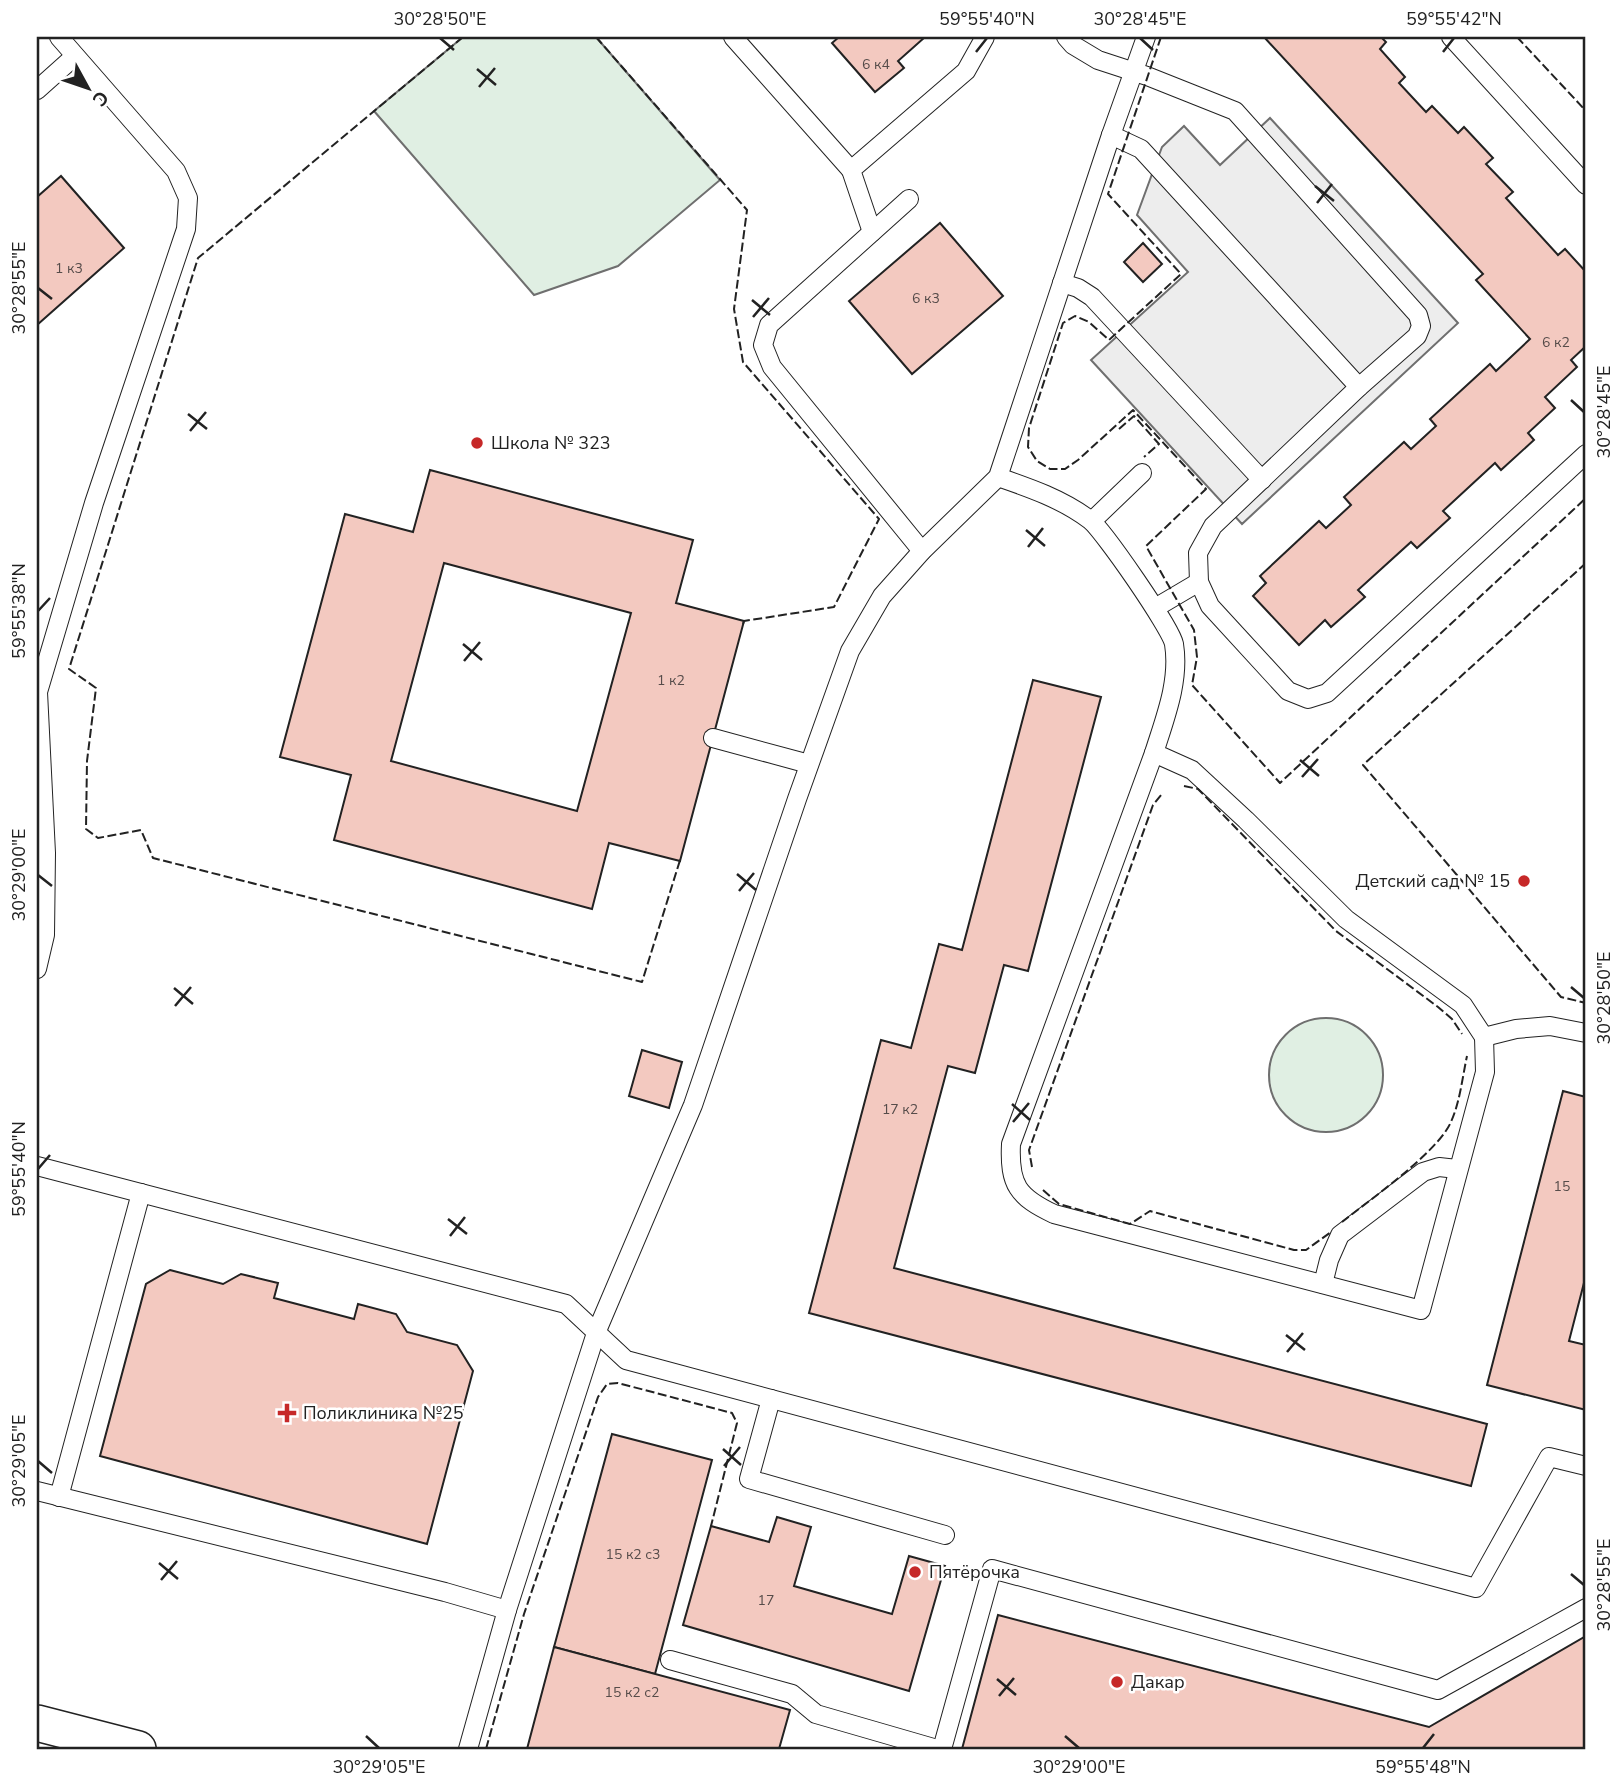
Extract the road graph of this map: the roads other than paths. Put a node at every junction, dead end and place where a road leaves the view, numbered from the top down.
1 (59, 37) edge
2 (733, 37) edge
3 (985, 37) edge
4 (1066, 37) edge
5 (1146, 37) edge
6 (1451, 37) edge
7 (75, 56) junction
8 (1134, 71) junction
9 (37, 90) edge
10 (1111, 135) junction
11 (851, 170) junction
12 (1586, 185) edge
13 (909, 199) dead end
14 (872, 232) junction
15 (1062, 283) junction
16 (1359, 387) junction
17 (1586, 454) edge
18 (1142, 473) dead end
19 (998, 477) junction
20 (1262, 480) junction
21 (1092, 521) junction
22 (922, 551) junction
23 (1199, 582) junction
24 (1155, 608) junction
25 (38, 692) edge
26 (713, 738) dead end
27 (1154, 753) junction
28 (809, 764) junction
29 (43, 769) junction
30 (37, 797) edge
31 (37, 969) edge
32 (1586, 1033) edge
33 (1484, 1037) junction
34 (37, 1166) edge
35 (1457, 1169) junction
36 (141, 1193) junction
37 (1323, 1284) junction
38 (596, 1333) junction
39 (771, 1399) junction
40 (1586, 1466) edge
41 (37, 1491) edge
42 (59, 1497) junction
43 (945, 1535) dead end
44 (1586, 1608) edge
45 (507, 1610) junction
46 (670, 1660) dead end
47 (37, 1723) edge
48 (138, 1749) edge
49 (468, 1749) edge
50 (939, 1749) edge

1 - 7 lane
2 - 11 lane
3 - 11 lane
4 - 8 lane
5 - 8 lane
6 - 12 lane
7 - 9 lane
7 - 25 lane
8 - 10 lane
8 - 16 lane
10 - 15 lane
10 - 16 lane
11 - 14 lane
13 - 14 lane
14 - 22 lane
15 - 19 lane
15 - 20 lane
16 - 20 lane
17 - 23 lane
18 - 21 lane
19 - 21 lane
19 - 22 lane
20 - 23 lane
21 - 24 lane
22 - 28 lane
23 - 24 lane
24 - 27 lane
25 - 29 lane
26 - 28 lane
27 - 33 lane
27 - 37 lane
28 - 38 lane
29 - 30 lane
29 - 31 lane
32 - 33 lane
33 - 35 lane
34 - 36 lane
35 - 37 lane
35 - 37 lane
36 - 38 lane
36 - 42 lane
38 - 39 lane
38 - 45 lane
39 - 40 lane
39 - 43 lane
41 - 42 lane
42 - 45 lane
44 - 50 lane
45 - 49 lane
46 - 50 lane
47 - 48 street

